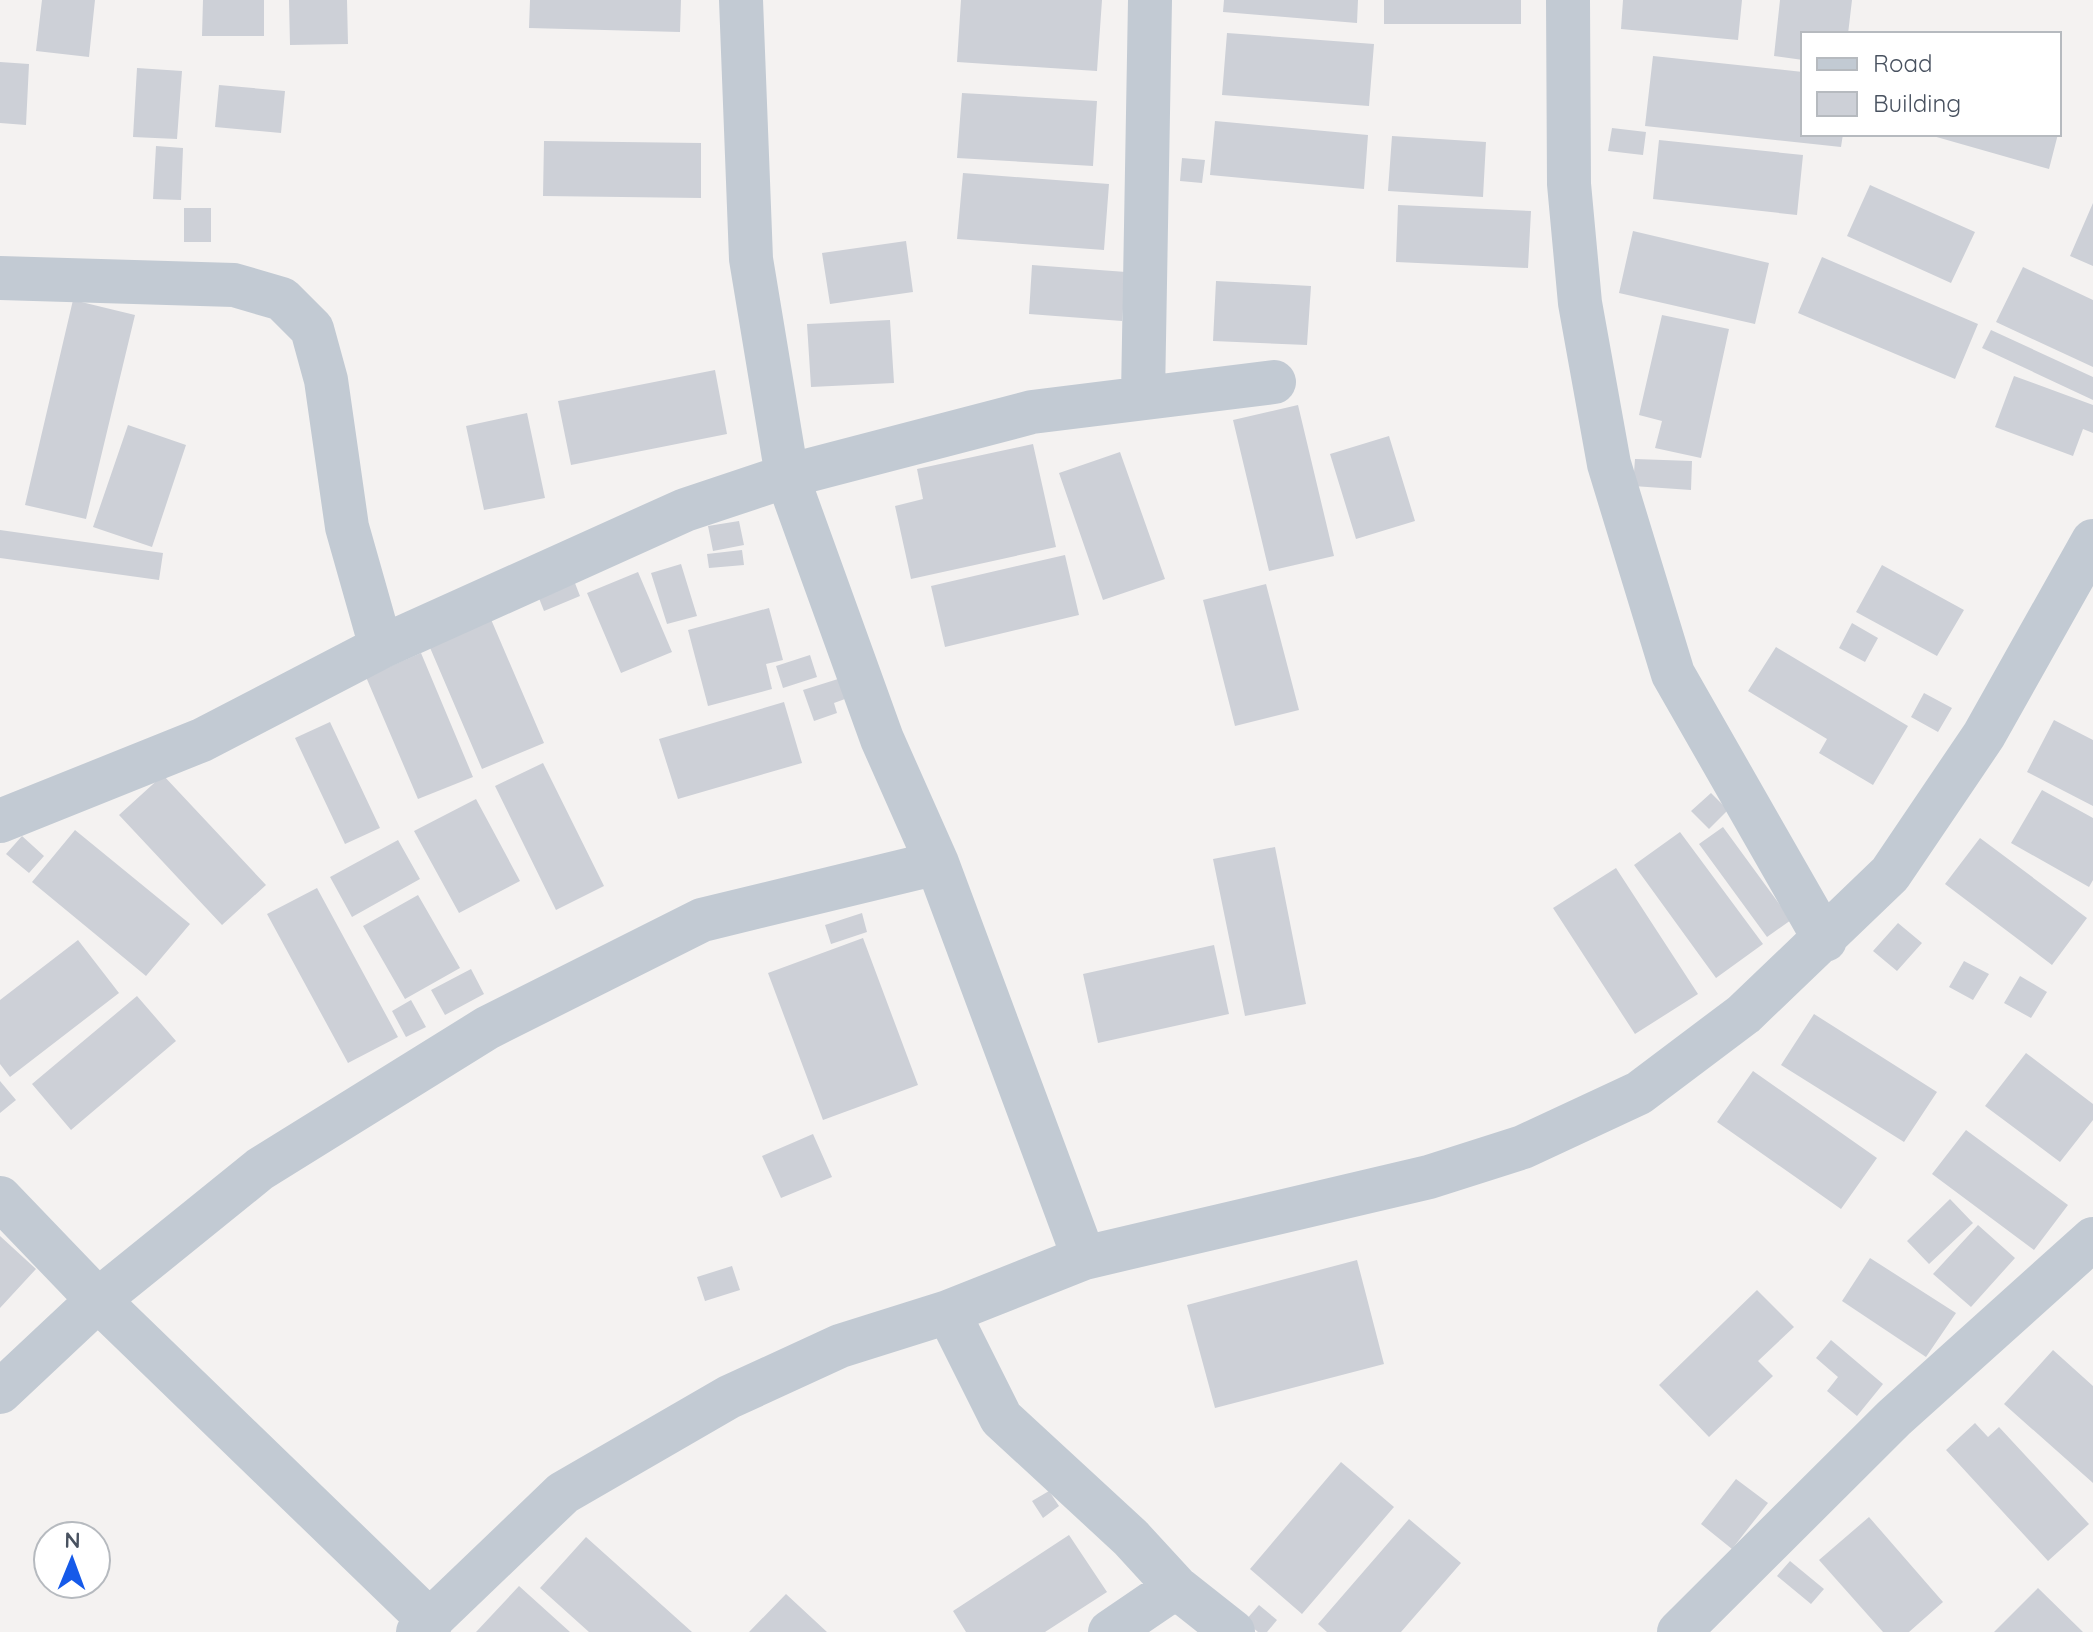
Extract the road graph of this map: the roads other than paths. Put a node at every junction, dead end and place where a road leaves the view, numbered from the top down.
1 (741, 0) edge
2 (1150, 0) edge
3 (1568, 0) edge
4 (0, 278) edge
5 (1274, 382) dead end
6 (1143, 396) junction
7 (787, 476) junction
8 (2093, 541) edge
9 (381, 647) junction
10 (0, 821) edge
11 (937, 863) junction
12 (1825, 940) junction
13 (0, 1198) edge
14 (2093, 1239) edge
15 (1084, 1258) junction
16 (98, 1300) junction
17 (948, 1312) junction
18 (0, 1392) edge
19 (1176, 1587) junction
20 (424, 1627) edge
21 (1110, 1632) edge
22 (1233, 1632) edge
23 (1679, 1632) edge

1 - 7 street
2 - 6 street
3 - 12 street
4 - 9 street
5 - 6 street
6 - 7 street
7 - 9 street
7 - 11 street
8 - 12 street
9 - 10 street
11 - 15 street
11 - 16 street
12 - 15 street
13 - 16 street
14 - 23 street
15 - 17 street
16 - 18 street
16 - 20 street
17 - 19 street
17 - 20 street
19 - 21 street
19 - 22 street

